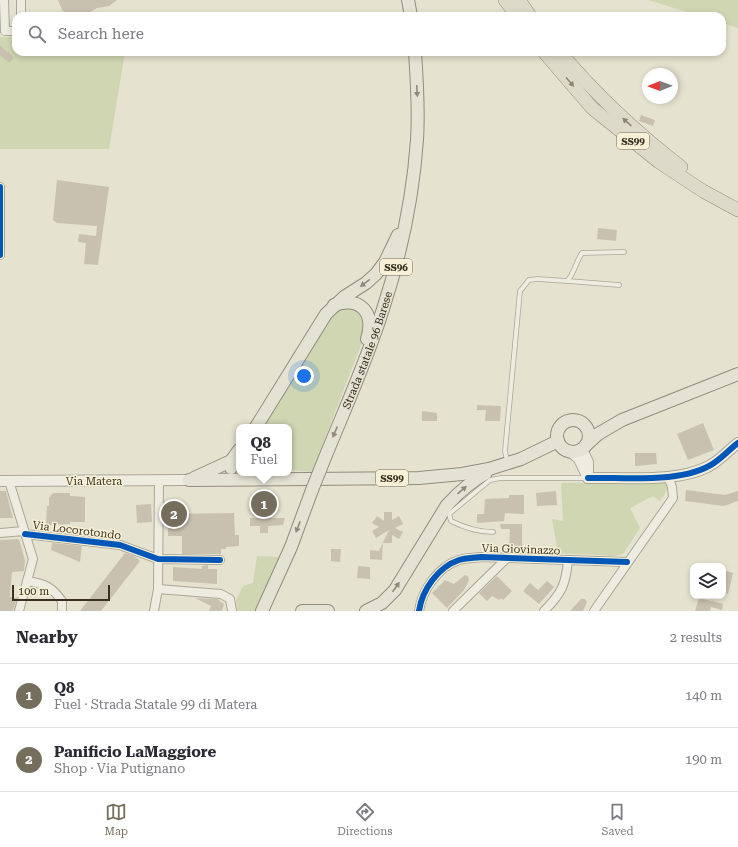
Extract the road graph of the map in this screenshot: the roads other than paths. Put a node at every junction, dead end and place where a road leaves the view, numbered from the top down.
1 (4, 0) edge
2 (21, 0) edge
3 (408, 0) edge
4 (505, 0) edge
5 (519, 0) edge
6 (21, 12) edge
7 (410, 12) edge
8 (514, 12) edge
9 (527, 12) edge
10 (12, 31) edge
11 (415, 56) edge
12 (547, 56) edge
13 (564, 56) edge
14 (413, 174) junction
15 (0, 187) edge
16 (738, 201) edge
17 (738, 210) edge
18 (624, 252) dead end
19 (0, 255) edge
20 (567, 281) junction
21 (619, 285) dead end
22 (333, 305) junction
23 (738, 374) edge
24 (349, 398) junction
25 (622, 420) junction
26 (258, 424) edge
27 (587, 429) junction
28 (738, 443) edge
29 (572, 448) junction
30 (236, 454) edge
31 (231, 461) junction
32 (502, 465) junction
33 (236, 475) edge
34 (277, 476) edge
35 (668, 476) junction
36 (238, 477) edge
37 (285, 478) junction
38 (588, 478) junction
39 (159, 480) junction
40 (189, 480) junction
41 (5, 481) edge
42 (24, 532) junction
43 (493, 532) dead end
44 (0, 533) edge
45 (158, 559) junction
46 (506, 559) junction
47 (220, 560) dead end
48 (568, 560) junction
49 (627, 562) junction
50 (27, 582) junction
51 (158, 590) junction
52 (19, 611) edge
53 (62, 611) edge
54 (154, 611) edge
55 (232, 611) edge
56 (262, 611) edge
57 (302, 611) edge
58 (328, 611) edge
59 (366, 611) edge
60 (419, 611) edge
61 (453, 611) edge
62 (544, 611) edge
63 (594, 611) edge

1 - 10 street
2 - 6 street
3 - 7 main road
4 - 8 highway
5 - 9 highway
11 -> 14 main road, Strada statale 96 Barese / SS96
12 -> 17 highway, SS99
16 -> 13 highway, SS99
14 -> 22 main road
14 - 24 main road, Strada statale 96 Barese / SS96
15 - 19 street
18 - 20 lane
20 - 21 lane
20 - 32 lane
22 - 24 main road
22 - 26 main road
23 - 25 main road
24 -> 56 main road, Strada statale 96 Barese / SS96, bridge
25 - 27 main road
25 - 29 main road
27 - 29 main road
27 - 29 main road
28 - 35 street
29 - 32 main road, SS99
29 - 38 street
30 - 31 main road
31 - 33 main road
31 - 40 main road
32 - 37 main road, SS99
59 -> 32 main road
34 - 37 main road
35 - 38 street
35 - 49 street
36 - 37 main road, SS99
36 - 40 main road, SS99
38 - 43 lane
39 - 40 street, Via Matera
39 - 41 street, Via Matera
39 - 45 street
41 - 42 street
42 - 44 street, Via Locorotondo
42 - 45 street, Via Locorotondo
42 - 50 street
45 - 47 street, Via Locorotondo
45 - 51 street
46 - 48 street, Via Giovinazzo
46 - 60 street, Via Giovinazzo
46 - 61 street
48 - 49 street, Via Giovinazzo
48 - 62 street
49 - 63 street
50 - 52 street
50 - 53 street
51 - 54 street
51 - 55 street
57 - 58 main road

